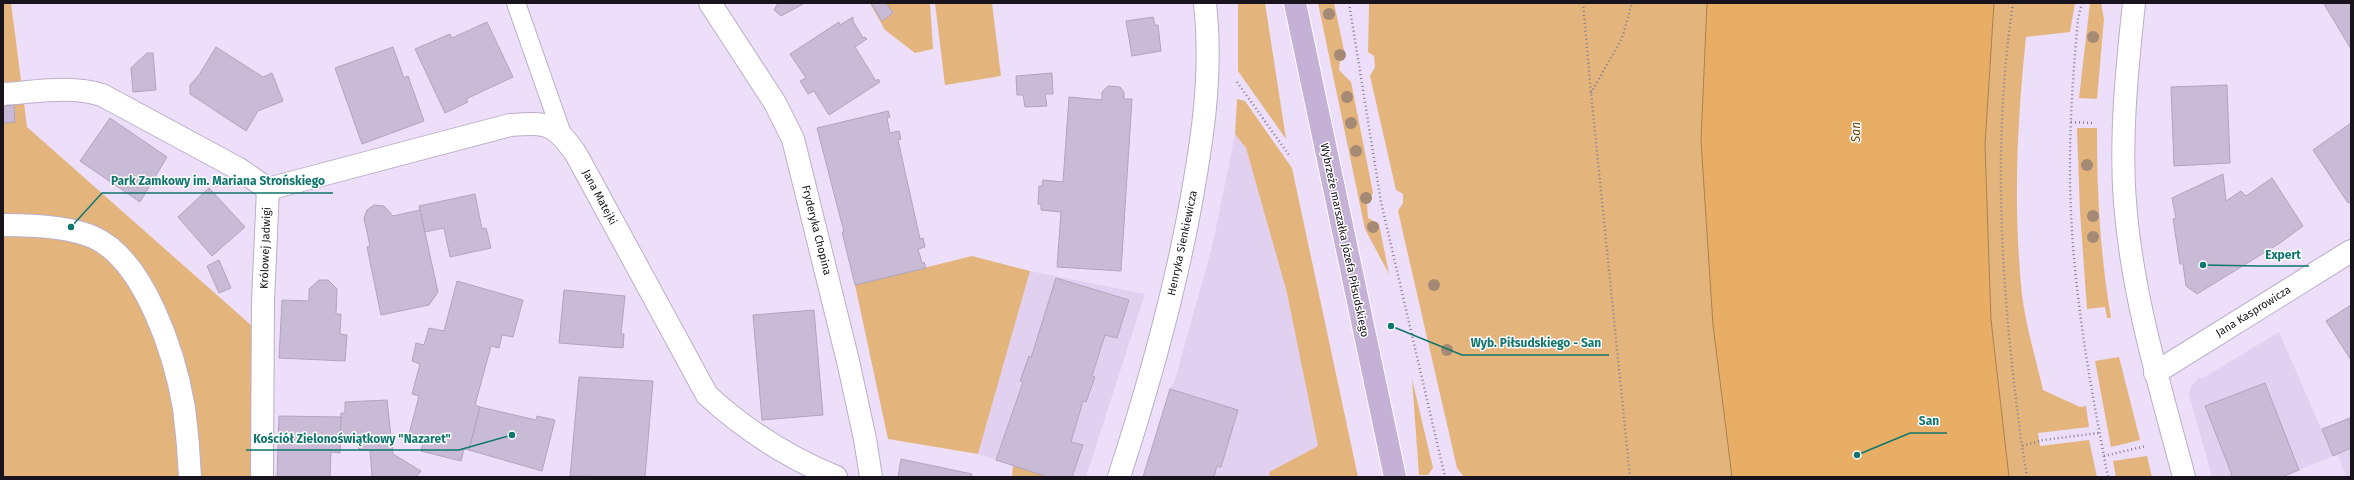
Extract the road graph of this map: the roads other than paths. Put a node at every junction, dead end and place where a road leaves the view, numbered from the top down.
1 (516, 3) edge
2 (710, 3) edge
3 (1206, 3) edge
4 (1294, 3) edge
5 (2134, 3) edge
6 (3, 94) edge
7 (562, 134) junction
8 (268, 189) junction
9 (3, 225) edge
10 (2351, 251) edge
11 (2155, 373) junction
12 (190, 477) edge
13 (262, 477) edge
14 (836, 477) edge
15 (871, 477) edge
16 (1119, 477) edge
17 (1395, 477) edge
18 (2184, 477) edge

1 - 7 lane
2 - 15 street, Fryderyka Chopina
3 - 16 street, Henryka Sienkiewicza
4 - 17 main road, Wybrzeże marszałka Józefa Piłsudskiego
5 - 11 street
6 - 8 street
7 - 8 street, Jana Matejki
7 - 14 street, Jana Matejki
8 - 13 street, Królowej Jadwigi
9 - 12 street
10 - 11 street, Jana Kasprowicza
11 - 18 street

